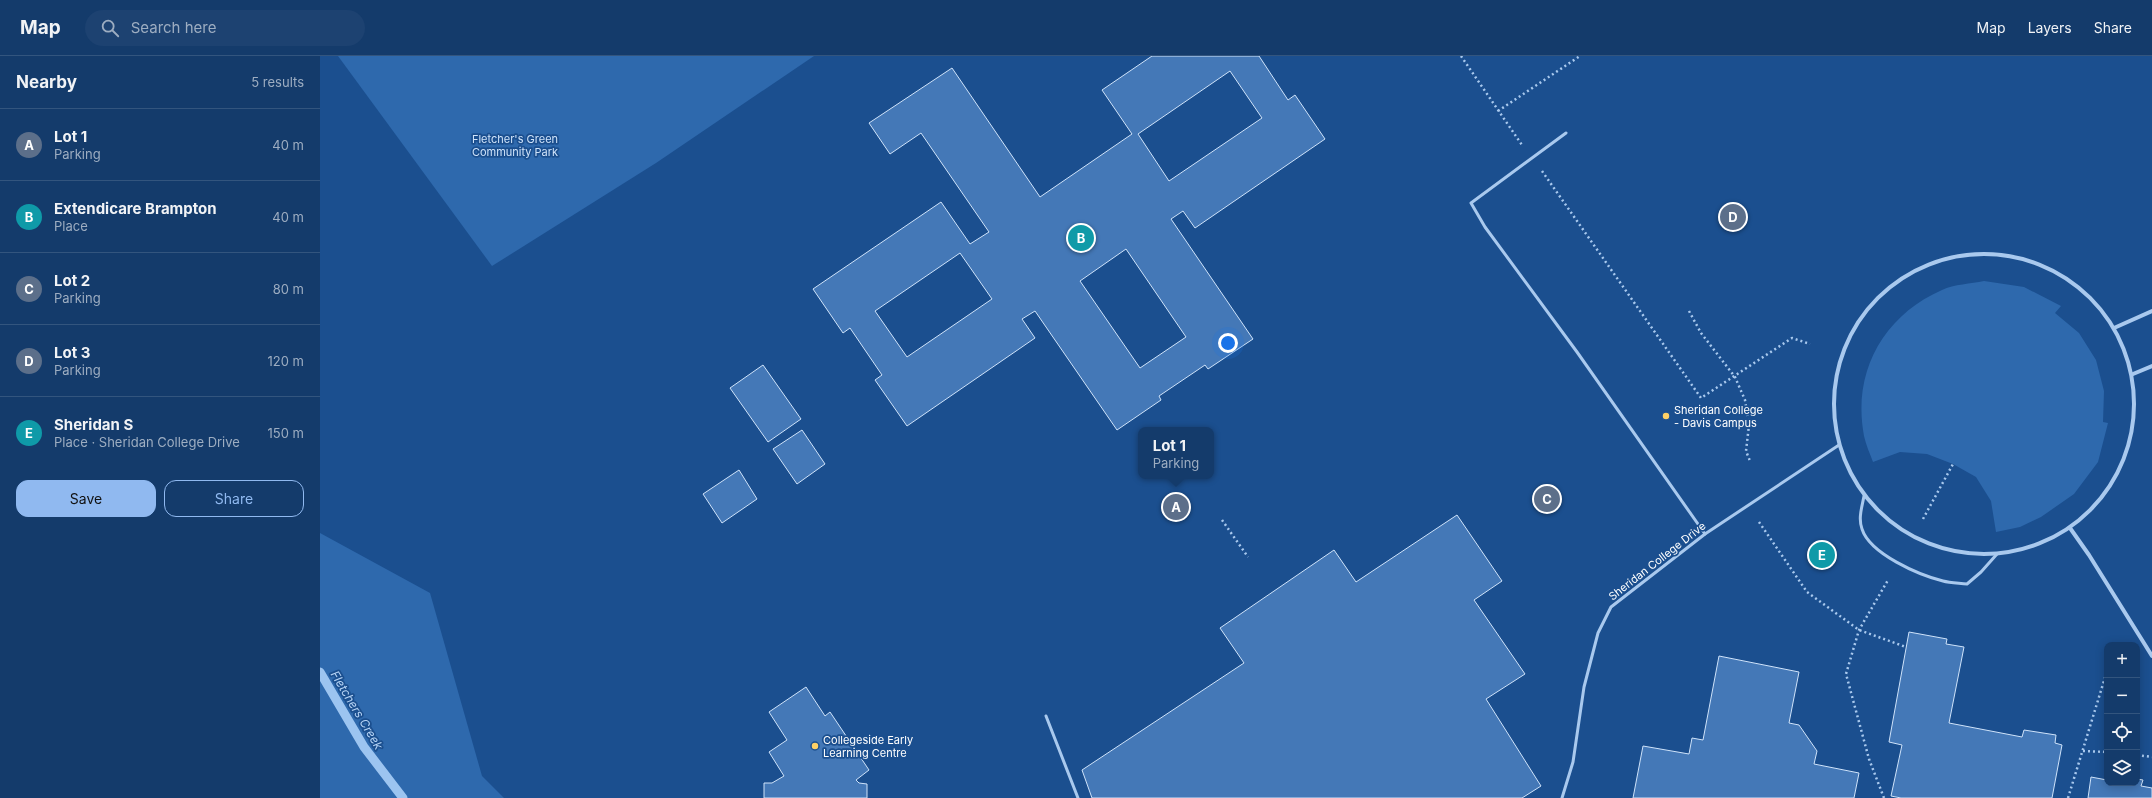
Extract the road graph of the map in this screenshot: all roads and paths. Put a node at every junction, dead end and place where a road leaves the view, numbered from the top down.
1 (1461, 56) edge
2 (1580, 56) edge
3 (1498, 110) junction
4 (1566, 133) dead end
5 (1532, 159) junction
6 (1689, 311) dead end
7 (2152, 311) edge
8 (2114, 328) junction
9 (1810, 344) dead end
10 (2152, 366) edge
11 (2133, 374) junction
12 (1734, 376) junction
13 (1838, 445) junction
14 (1750, 461) dead end
15 (1953, 464) dead end
16 (1864, 496) junction
17 (1923, 519) dead end
18 (1222, 520) dead end
19 (1759, 522) dead end
20 (2070, 528) junction
21 (1705, 534) junction
22 (1997, 554) junction
23 (1248, 557) dead end
24 (1888, 580) dead end
25 (1859, 630) junction
26 (1906, 646) dead end
27 (2152, 656) edge
28 (2105, 678) edge
29 (1046, 716) dead end
30 (2083, 751) junction
31 (2104, 752) edge
32 (2140, 755) edge
33 (2152, 757) edge
34 (1078, 798) edge
35 (1562, 798) edge
36 (1884, 798) edge
37 (2068, 798) edge

1 - 3 path
2 - 3 path
3 - 5 path
4 - 5 lane
5 - 12 path
5 - 21 lane
6 - 12 path
7 - 8 street
8 - 11 street
8 - 13 street
9 - 12 path
10 - 11 street
11 - 20 street
12 - 14 path
13 - 16 street
13 - 21 lane, Sheridan College Drive
15 - 17 path
16 - 22 street
16 - 22 lane
18 - 23 path
19 - 25 path
20 - 22 street
20 - 27 street
21 - 35 lane, Sheridan College Drive
24 - 25 path
25 - 26 path
25 - 36 path
28 - 30 path
29 - 34 lane
30 - 31 path
30 - 37 path
32 - 33 path

